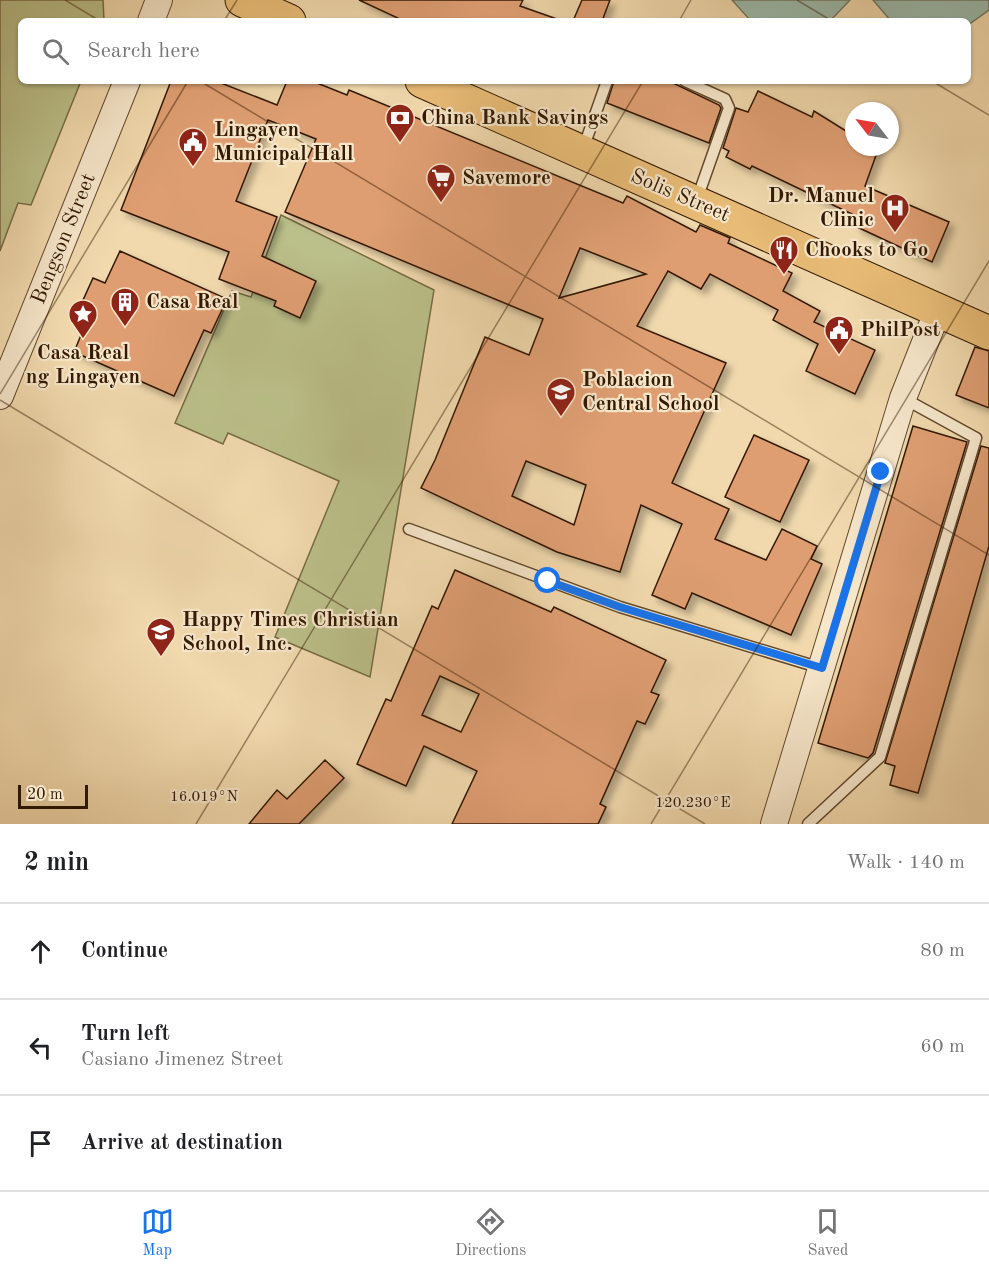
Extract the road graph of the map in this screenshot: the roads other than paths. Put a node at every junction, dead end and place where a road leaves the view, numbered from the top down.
1 (159, 0) edge
2 (242, 0) edge
3 (152, 18) edge
4 (282, 18) edge
5 (126, 84) edge
6 (429, 84) edge
7 (606, 84) edge
8 (692, 84) edge
9 (581, 153) junction
10 (696, 202) junction
11 (938, 310) junction
12 (989, 333) edge
13 (0, 396) edge
14 (903, 398) junction
15 (409, 530) dead end
16 (822, 668) junction
17 (774, 824) edge
18 (808, 824) edge

1 - 3 street
2 - 4 highway
5 - 13 street, Bengson Street
6 - 9 highway, Solis Street
7 - 9 lane
8 - 10 lane
9 - 10 highway, Solis Street
10 - 11 highway, Solis Street
11 - 12 highway, Solis Street
11 - 14 street
14 - 16 street
14 - 18 lane
15 - 16 lane
16 - 17 street

